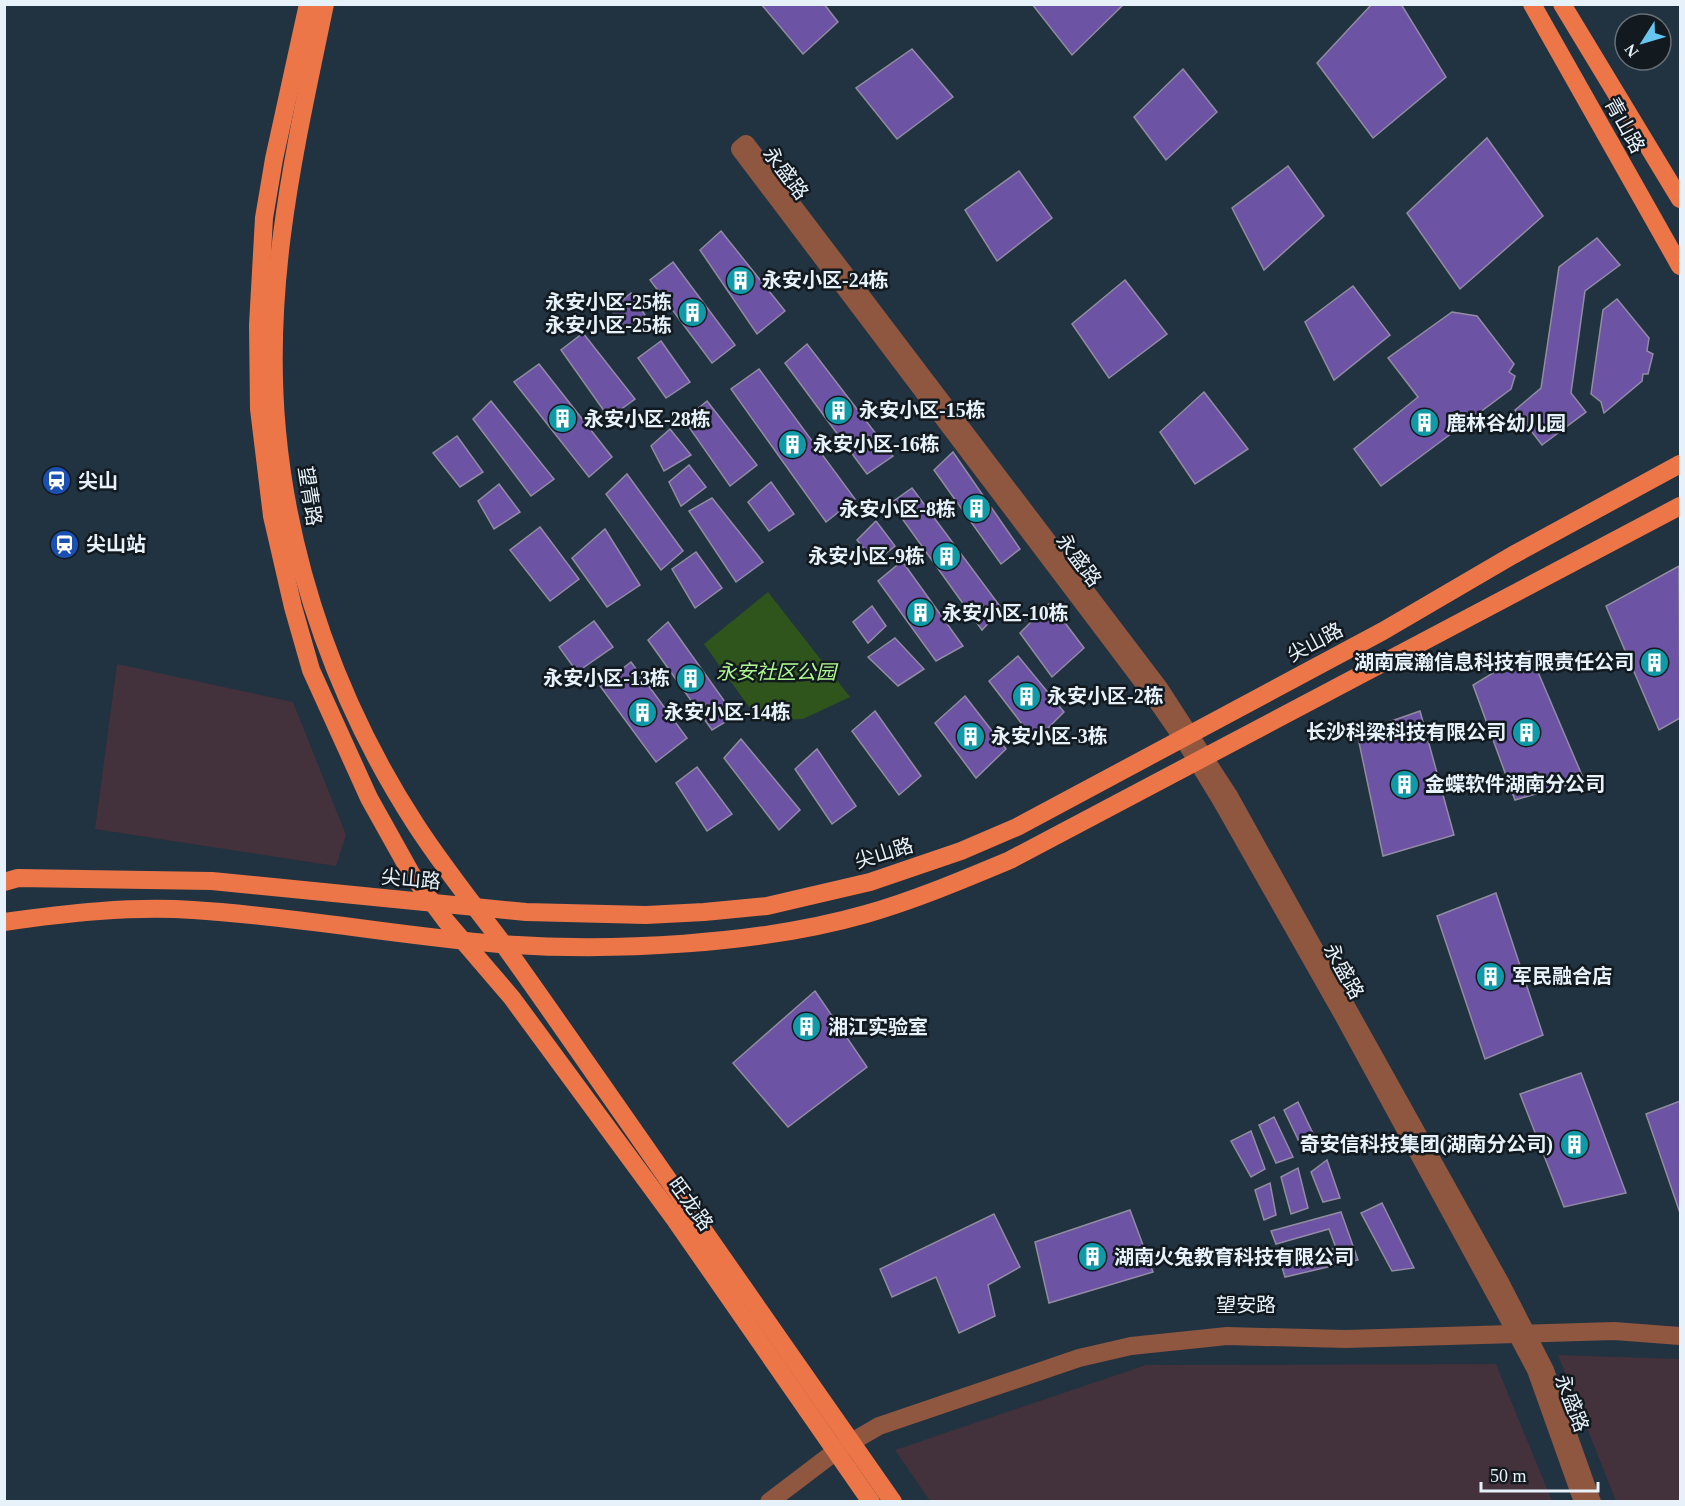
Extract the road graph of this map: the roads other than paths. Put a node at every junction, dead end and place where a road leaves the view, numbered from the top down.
1 (308, 4) edge
2 (325, 4) edge
3 (1532, 4) edge
4 (1562, 4) edge
5 (1680, 200) edge
6 (1680, 266) edge
7 (1680, 464) edge
8 (1680, 506) edge
9 (1186, 736) junction
10 (1202, 760) junction
11 (4, 882) edge
12 (432, 904) junction
13 (475, 908) junction
14 (4, 922) edge
15 (464, 941) junction
16 (503, 944) junction
17 (1680, 1328) edge
18 (1520, 1330) junction
19 (1680, 1336) edge
20 (841, 1442) junction
21 (768, 1502) edge
22 (871, 1502) edge
23 (893, 1502) edge
24 (1583, 1502) edge
25 (1592, 1502) edge

1 - 12 main road, 望青路
2 - 13 main road, 望青路
3 - 6 main road, 青山路
4 - 5 main road, 青山路
7 - 9 main road, 尖山路
8 - 10 main road
9 - 9 street, 永盛路
9 - 10 street, 永盛路
9 - 13 main road, 尖山路
10 - 16 main road
10 - 18 street, 永盛路
11 - 12 main road, 尖山路
12 - 13 main road, 尖山路
12 - 15 main road, 望青路
13 - 16 main road, 望青路
14 - 15 main road
15 - 16 main road
15 - 20 main road, 旺龙路
16 - 20 main road, 旺龙路
17 - 18 street, 望安路
18 - 19 street, 望安路
18 - 20 street, 望安路
18 - 24 street, 永盛路
18 - 25 street, 永盛路
20 - 21 street, 望安路
20 - 22 main road, 旺龙路
20 - 23 main road, 旺龙路

